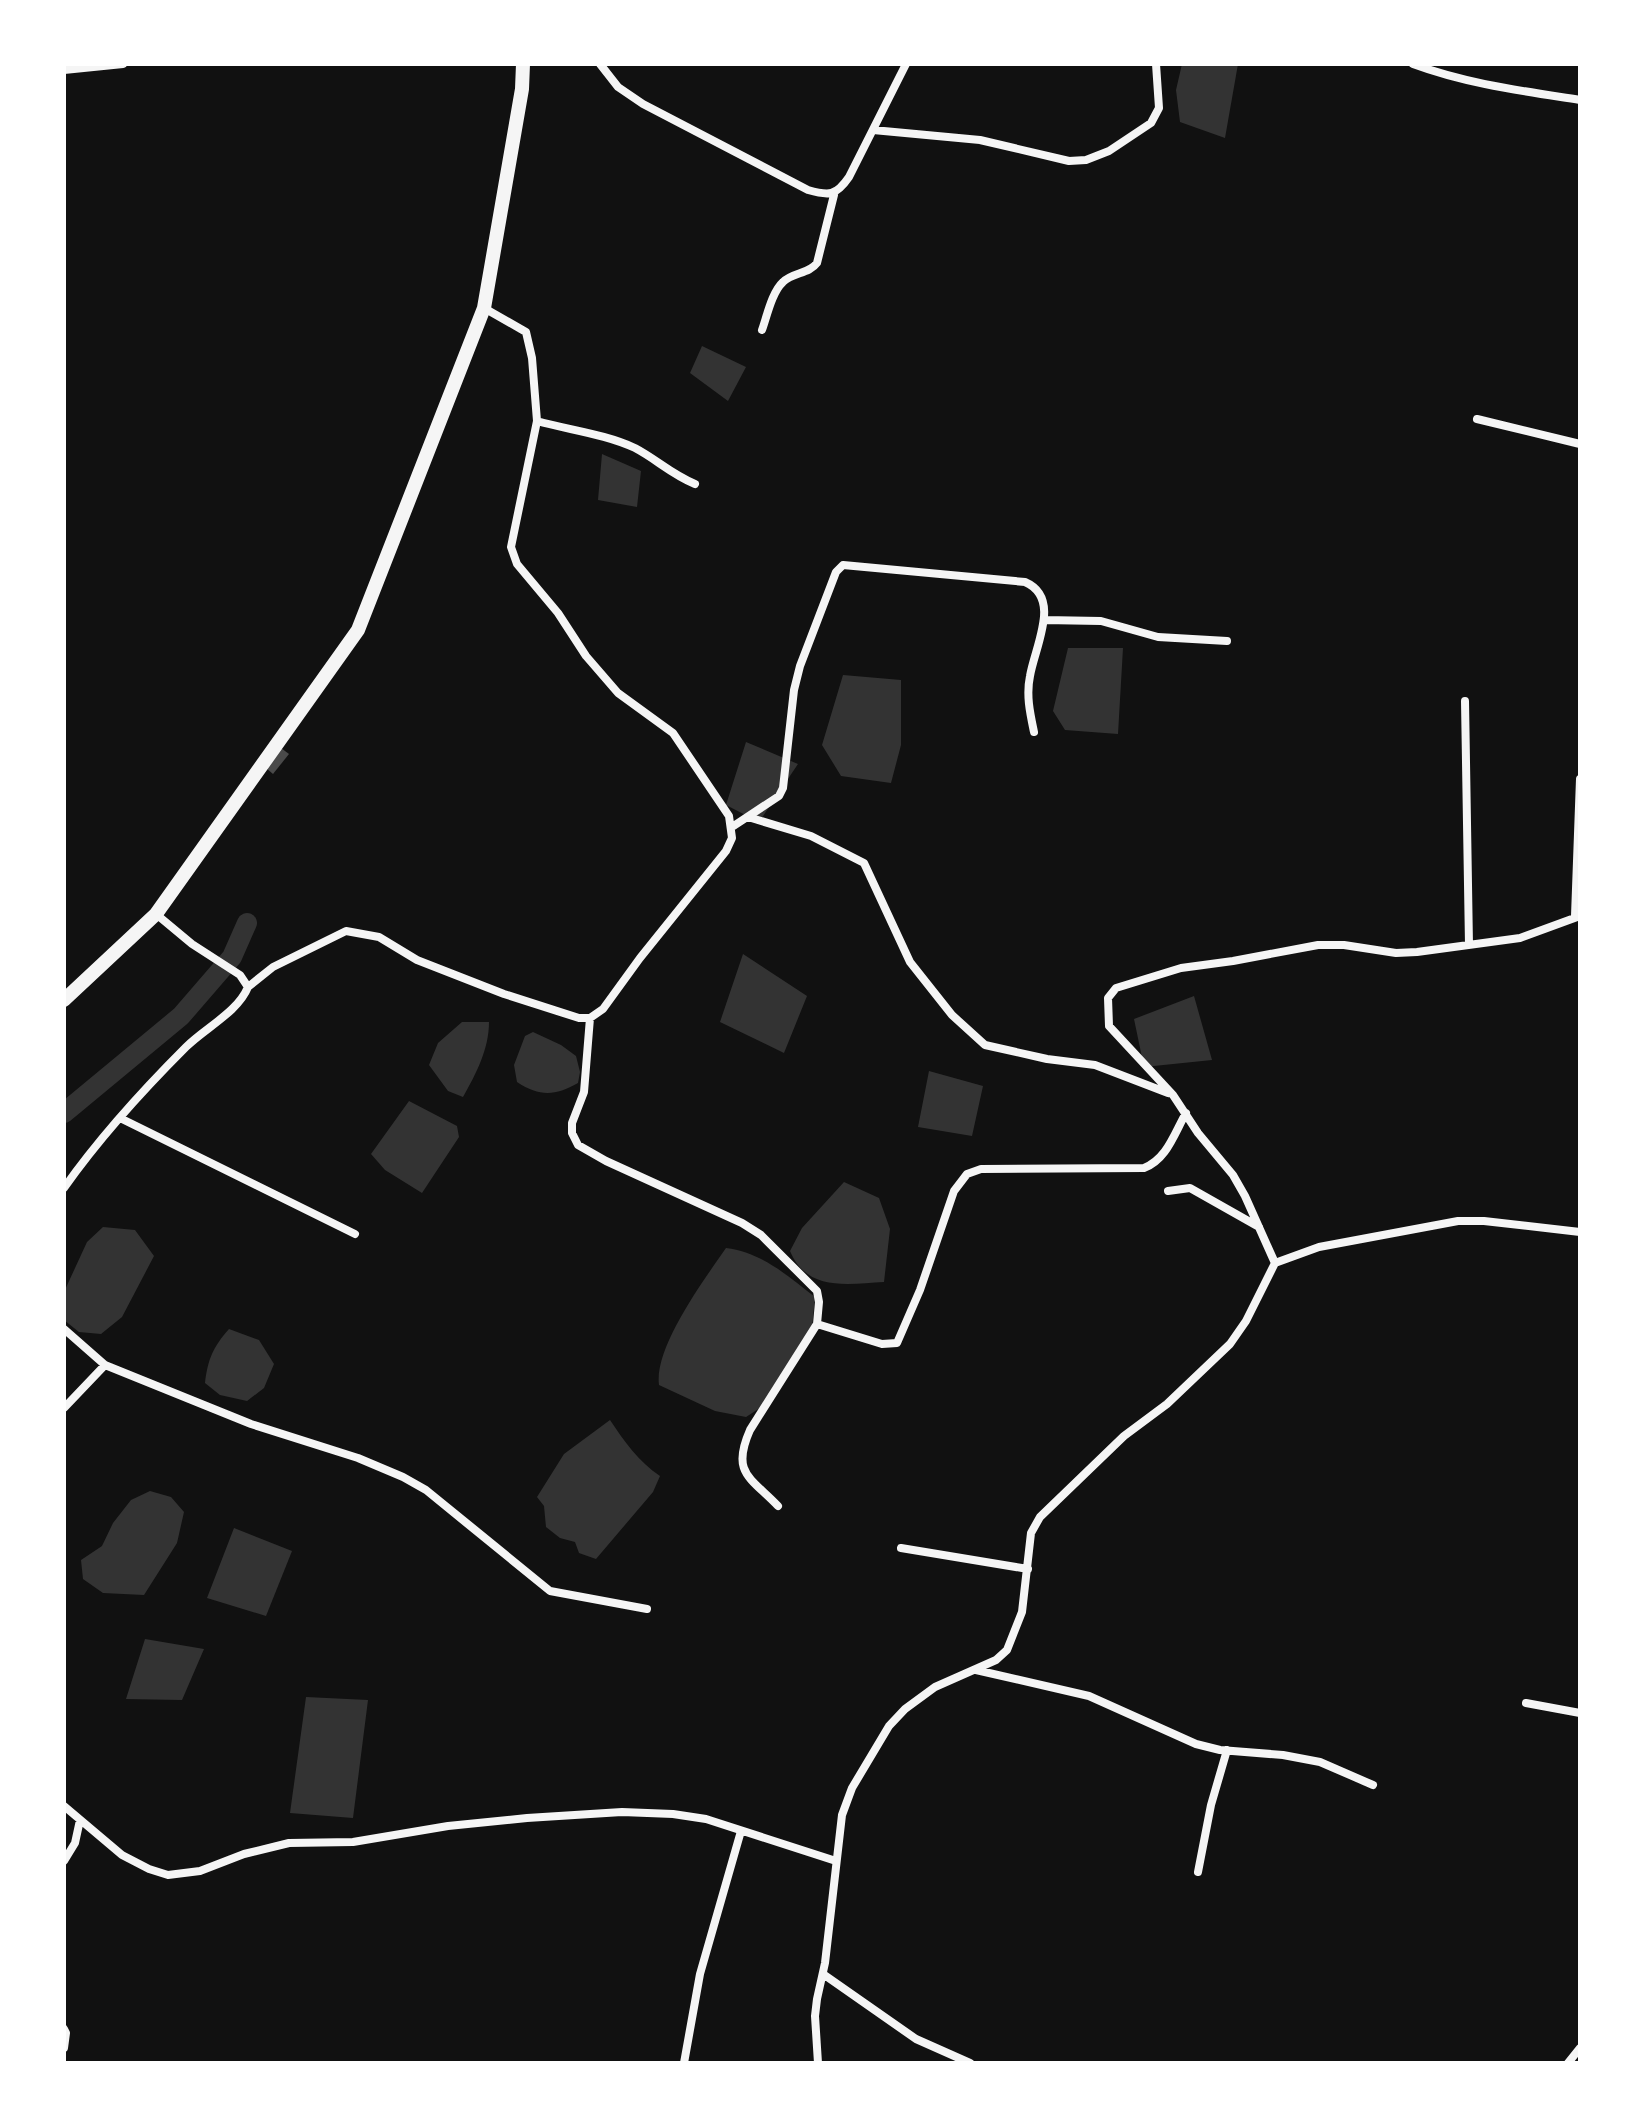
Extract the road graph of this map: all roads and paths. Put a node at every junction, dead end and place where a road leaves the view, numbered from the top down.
1 (123, 64) edge
2 (523, 64) edge
3 (600, 64) edge
4 (906, 64) edge
5 (1156, 64) edge
6 (1413, 64) edge
7 (64, 70) edge
8 (1580, 100) edge
9 (873, 130) junction
10 (834, 195) junction
11 (484, 308) junction
12 (762, 330) dead end
13 (1477, 419) dead end
14 (537, 421) junction
15 (1580, 444) edge
16 (695, 484) dead end
17 (1044, 620) junction
18 (1227, 641) dead end
19 (1465, 701) dead end
20 (1034, 732) dead end
21 (1580, 779) edge
22 (748, 817) junction
23 (732, 827) junction
24 (156, 914) junction
25 (1577, 916) edge
26 (1469, 945) junction
27 (248, 987) junction
28 (64, 1000) edge
29 (590, 1018) junction
30 (1173, 1095) junction
31 (1186, 1113) junction
32 (120, 1118) junction
33 (64, 1188) edge
34 (1168, 1191) dead end
35 (1259, 1227) junction
36 (1580, 1232) edge
37 (355, 1234) dead end
38 (1275, 1263) junction
39 (817, 1324) junction
40 (64, 1329) edge
41 (105, 1365) junction
42 (64, 1408) edge
43 (778, 1506) dead end
44 (901, 1548) dead end
45 (1028, 1569) junction
46 (647, 1609) dead end
47 (975, 1670) junction
48 (1526, 1703) dead end
49 (1580, 1713) edge
50 (1227, 1750) junction
51 (1373, 1785) dead end
52 (64, 1806) edge
53 (80, 1820) junction
54 (741, 1831) junction
55 (64, 1861) edge
56 (836, 1861) junction
57 (1198, 1872) dead end
58 (823, 1974) junction
59 (64, 2029) edge
60 (64, 2048) edge
61 (1580, 2048) edge
62 (684, 2063) edge
63 (818, 2063) edge
64 (970, 2063) edge
65 (1568, 2063) edge

1 - 7 street
2 - 11 main road
3 - 10 street
4 - 9 street
5 - 9 street
6 - 8 street
9 - 10 street
10 - 12 street
11 - 14 street
11 - 24 main road
13 - 15 street
14 - 16 street
14 - 23 street
17 - 18 street
17 - 20 street
17 - 22 street
19 - 26 street
21 - 25 street
22 - 23 street
22 - 30 street
23 - 29 street
24 - 27 street
24 - 28 main road
25 - 26 street
26 - 30 street
27 - 29 street
27 - 32 street
29 - 39 street
30 - 31 street
31 - 35 street
31 - 39 street
32 - 33 street
32 - 37 street
34 - 35 street
35 - 38 street
36 - 38 street
38 - 45 street
39 - 43 street
40 - 41 street
41 - 42 street
41 - 46 street
44 - 45 street
45 - 47 street
47 - 50 street
47 - 56 street
48 - 49 street
50 - 51 street
50 - 57 street
52 - 53 street
53 - 54 street
53 - 55 street
54 - 56 street
54 - 62 street
56 - 58 street
58 - 63 street
58 - 64 street
59 - 60 street
61 - 65 street

